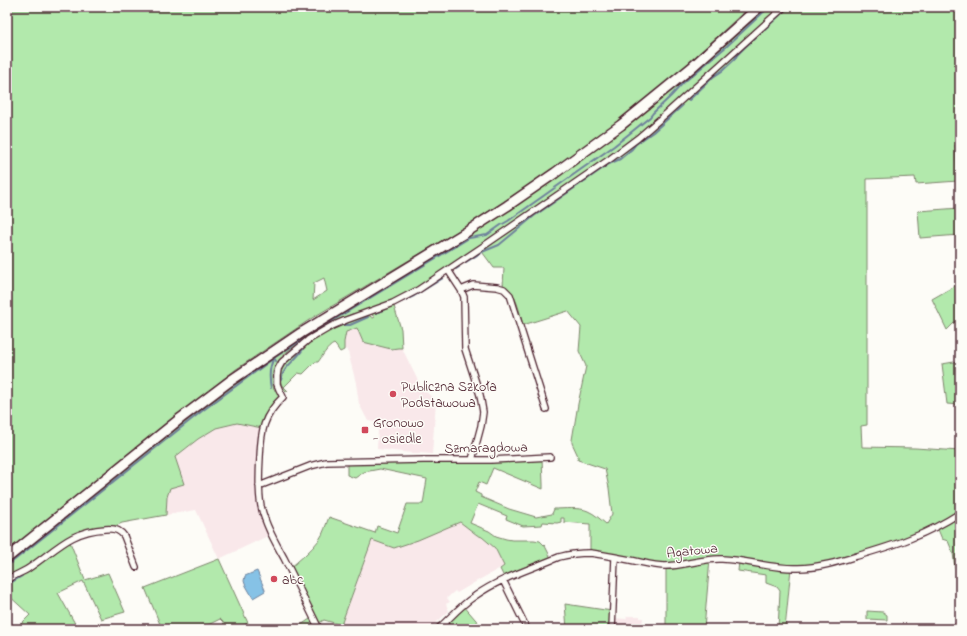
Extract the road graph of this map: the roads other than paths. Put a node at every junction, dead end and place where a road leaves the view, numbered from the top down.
1 (759, 7) edge
2 (784, 7) edge
3 (448, 270) junction
4 (461, 290) junction
5 (546, 409) dead end
6 (550, 457) dead end
7 (472, 460) junction
8 (260, 486) junction
9 (960, 513) edge
10 (7, 558) edge
11 (615, 558) junction
12 (136, 567) dead end
13 (7, 580) edge
14 (503, 580) junction
15 (320, 629) edge
16 (438, 629) edge
17 (527, 629) edge
18 (612, 629) edge

1 - 10 highway
2 - 3 street
3 - 4 street
3 - 8 street
4 - 5 street
4 - 7 street
6 - 7 street, Szmaragdowa
7 - 8 street, Szmaragdowa
8 - 15 street
9 - 11 street, Agatowa
11 - 14 street, Agatowa
11 - 18 street
12 - 13 street
14 - 16 street, Agatowa
14 - 17 street

